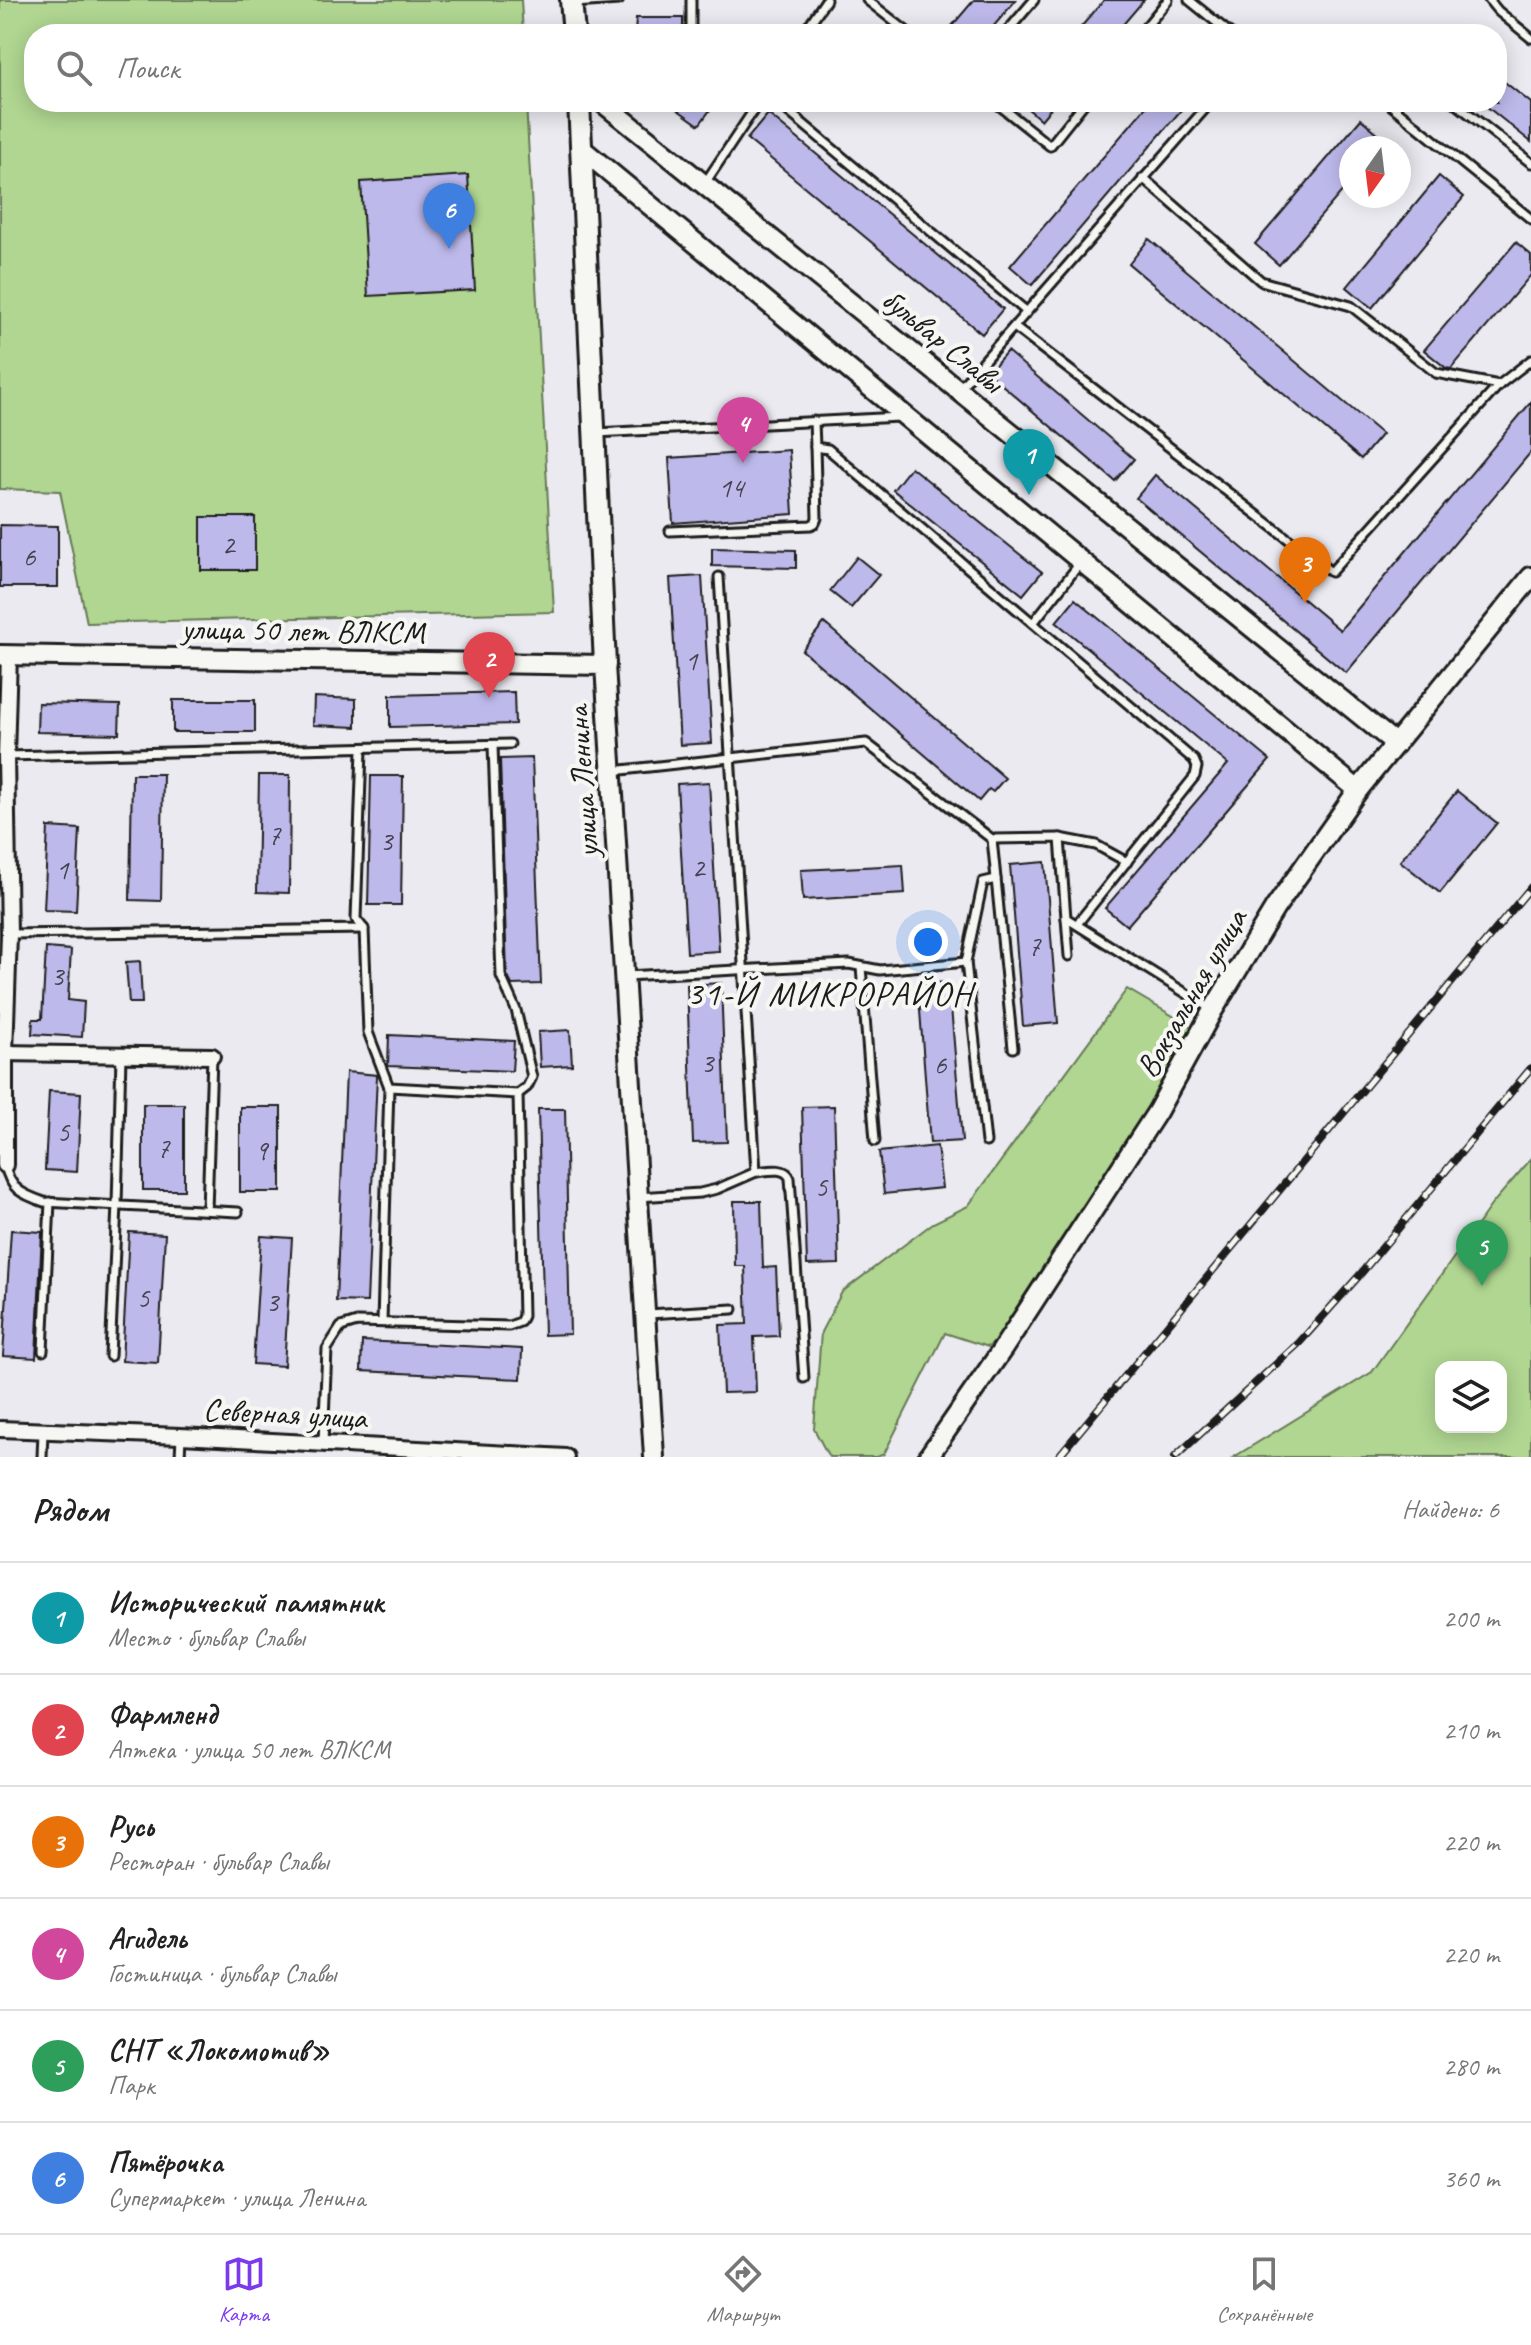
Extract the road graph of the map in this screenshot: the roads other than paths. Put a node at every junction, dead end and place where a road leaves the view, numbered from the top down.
1 (619, 0) edge
2 (691, 0) edge
3 (826, 0) edge
4 (867, 0) edge
5 (1034, 0) edge
6 (1168, 0) edge
7 (1189, 0) edge
8 (1489, 0) edge
9 (571, 1) edge
10 (573, 24) edge
11 (691, 24) edge
12 (810, 24) edge
13 (897, 24) edge
14 (1014, 24) edge
15 (1148, 24) edge
16 (1219, 24) edge
17 (1531, 38) edge
18 (580, 112) edge
19 (615, 112) edge
20 (752, 112) edge
21 (789, 112) edge
22 (1008, 112) edge
23 (1077, 112) edge
24 (1202, 112) edge
25 (1399, 112) edge
26 (1467, 112) edge
27 (583, 150) junction
28 (1531, 163) edge
29 (1143, 178) junction
30 (705, 183) junction
31 (1531, 219) edge
32 (1027, 312) junction
33 (1014, 327) junction
34 (1531, 360) edge
35 (1499, 385) junction
36 (958, 391) junction
37 (906, 416) junction
38 (814, 421) junction
39 (594, 433) junction
40 (815, 447) junction
41 (670, 531) dead end
42 (1081, 561) junction
43 (719, 577) dead end
44 (1531, 577) edge
45 (1033, 623) junction
46 (5, 655) edge
47 (605, 665) junction
48 (510, 744) dead end
49 (1396, 744) junction
50 (493, 745) junction
51 (362, 750) junction
52 (6, 756) junction
53 (730, 758) junction
54 (611, 771) junction
55 (1358, 790) junction
56 (1060, 838) junction
57 (992, 839) junction
58 (1127, 862) junction
59 (996, 879) junction
60 (1066, 918) junction
61 (1077, 924) junction
62 (364, 929) junction
63 (9, 934) junction
64 (1069, 956) dead end
65 (966, 962) junction
66 (861, 967) junction
67 (743, 970) junction
68 (624, 976) junction
69 (1213, 1010) junction
70 (1013, 1048) dead end
71 (2, 1053) edge
72 (121, 1055) junction
73 (212, 1056) joint
74 (389, 1087) junction
75 (518, 1094) junction
76 (875, 1141) dead end
77 (986, 1142) dead end
78 (5, 1165) joint
79 (756, 1172) junction
80 (638, 1197) junction
81 (50, 1202) junction
82 (117, 1205) junction
83 (207, 1210) junction
84 (238, 1212) dead end
85 (733, 1309) dead end
86 (646, 1314) junction
87 (382, 1322) junction
88 (43, 1351) dead end
89 (110, 1356) dead end
90 (804, 1378) dead end
91 (0, 1429) edge
92 (43, 1432) junction
93 (181, 1436) junction
94 (323, 1443) junction
95 (492, 1454) edge
96 (42, 1457) edge
97 (180, 1457) edge
98 (566, 1457) edge
99 (654, 1457) edge
100 (928, 1457) edge

1 - 9 lane
2 - 11 lane
3 - 12 lane
4 - 13 lane
5 - 14 lane
6 - 15 lane
7 - 16 lane
8 - 17 lane
9 - 10 main road
18 - 27 main road, улица Ленина
19 - 30 street, бульвар Славы
20 - 30 lane
21 - 32 lane
22 - 23 lane
24 - 29 lane
25 - 31 lane
26 - 28 lane
27 - 37 street
27 - 39 main road, улица Ленина
29 - 32 lane
29 - 35 lane
30 - 36 street, бульвар Славы
32 - 33 lane
33 - 35 lane
33 - 36 lane
34 - 35 lane
36 - 49 street, бульвар Славы
37 - 38 lane
37 - 42 street
38 - 39 lane
38 - 40 lane
39 - 47 main road, улица Ленина
40 - 41 lane
40 - 45 lane
42 - 45 lane
42 - 55 street
43 - 53 lane
44 - 49 street, Вокзальная улица
45 - 58 lane
46 - 47 street, улица 50 лет ВЛКСМ
46 - 52 street
47 - 54 street, улица Ленина
48 - 50 lane
49 - 55 street, Вокзальная улица
50 - 51 lane
50 - 75 lane
51 - 52 lane
51 - 62 lane
52 - 63 street
53 - 54 lane
53 - 57 lane
53 - 67 lane
54 - 68 street, улица Ленина
55 - 69 street, Вокзальная улица
56 - 57 lane
56 - 58 lane
56 - 60 lane
57 - 59 lane
58 - 61 lane
59 - 65 lane
59 - 70 lane
60 - 61 lane
60 - 64 lane
61 - 69 lane
62 - 63 lane
62 - 74 lane
63 - 71 street
65 - 66 lane
65 - 77 lane
66 - 67 lane
66 - 76 lane
67 - 68 lane
67 - 79 lane
68 - 80 street, улица Ленина
69 - 100 street, Вокзальная улица
71 - 72 street
71 - 78 street
72 - 73 street
72 - 82 lane
73 - 83 lane
74 - 75 lane
74 - 87 lane
75 - 87 lane
78 - 81 lane
79 - 80 lane
79 - 90 lane
80 - 86 street, улица Ленина
81 - 82 lane
81 - 88 lane
82 - 83 lane
82 - 89 lane
83 - 84 lane
85 - 86 lane
86 - 99 street, улица Ленина
87 - 94 lane
91 - 92 street, Северная улица
92 - 93 street, Северная улица
92 - 96 lane
93 - 94 street, Северная улица
93 - 97 lane
94 - 95 street, Северная улица
95 - 98 street, Северная улица

